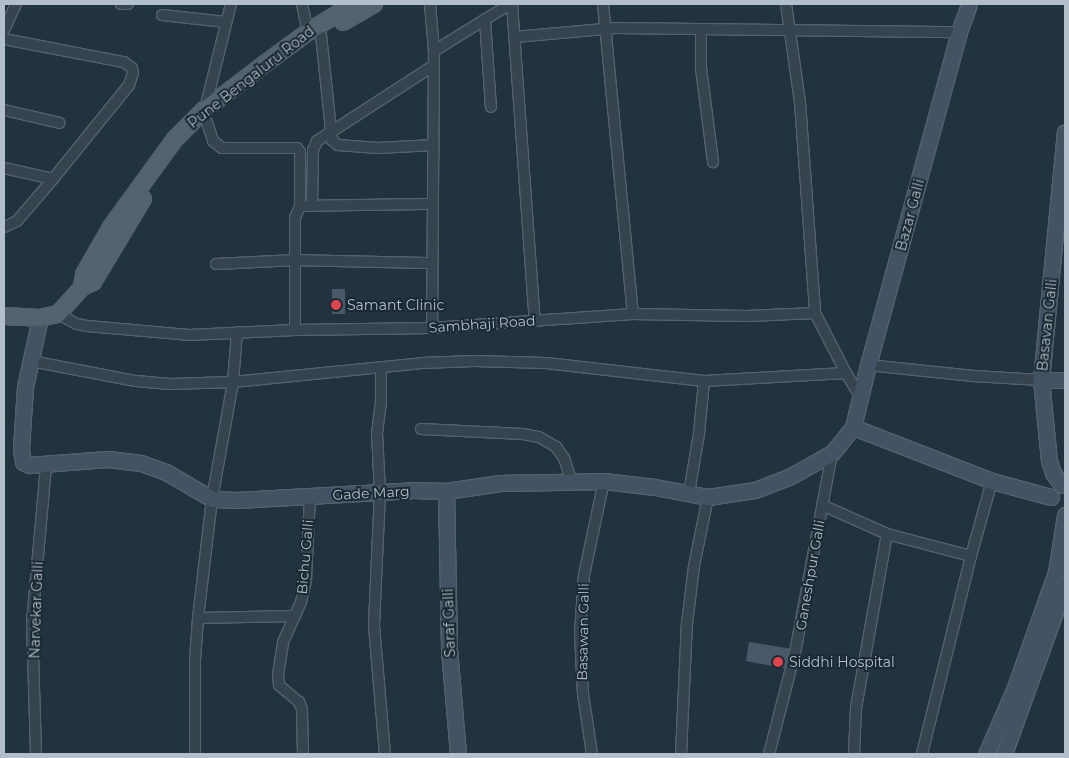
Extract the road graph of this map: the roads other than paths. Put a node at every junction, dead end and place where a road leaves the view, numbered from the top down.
1 (121, 4) edge
2 (128, 4) edge
3 (231, 4) edge
4 (302, 4) edge
5 (353, 4) edge
6 (374, 4) edge
7 (430, 4) edge
8 (511, 4) edge
9 (603, 4) edge
10 (786, 4) edge
11 (968, 4) edge
12 (11, 8) edge
13 (162, 15) dead end
14 (485, 20) junction
15 (226, 22) junction
16 (701, 29) junction
17 (4, 30) edge
18 (605, 30) junction
19 (790, 30) junction
20 (958, 32) junction
21 (315, 33) junction
22 (515, 37) junction
23 (4, 39) edge
24 (434, 51) junction
25 (434, 66) junction
26 (491, 107) dead end
27 (4, 110) edge
28 (206, 116) junction
29 (60, 123) dead end
30 (331, 132) junction
31 (1065, 132) edge
32 (434, 145) junction
33 (713, 162) dead end
34 (4, 168) edge
35 (53, 179) junction
36 (433, 204) junction
37 (300, 206) junction
38 (312, 206) junction
39 (4, 227) edge
40 (296, 260) junction
41 (432, 263) junction
42 (216, 264) dead end
43 (815, 313) junction
44 (58, 314) junction
45 (634, 314) junction
46 (4, 316) edge
47 (40, 318) junction
48 (535, 321) junction
49 (432, 328) junction
50 (295, 330) junction
51 (237, 332) junction
52 (30, 361) junction
53 (868, 365) junction
54 (380, 368) junction
55 (846, 374) junction
56 (1041, 380) junction
57 (1065, 380) edge
58 (704, 381) junction
59 (233, 382) junction
60 (860, 396) junction
61 (853, 427) junction
62 (421, 429) dead end
63 (832, 453) junction
64 (46, 465) junction
65 (604, 481) junction
66 (992, 481) junction
67 (572, 482) junction
68 (1063, 484) edge
69 (446, 491) junction
70 (380, 492) junction
71 (689, 493) junction
72 (310, 496) junction
73 (708, 497) junction
74 (1051, 497) junction
75 (212, 499) junction
76 (822, 505) junction
77 (1065, 515) edge
78 (888, 534) junction
79 (971, 556) junction
80 (1065, 585) edge
81 (294, 616) junction
82 (198, 618) junction
83 (36, 754) edge
84 (195, 754) edge
85 (303, 754) edge
86 (385, 754) edge
87 (458, 754) edge
88 (592, 754) edge
89 (681, 754) edge
90 (769, 754) edge
91 (854, 754) edge
92 (922, 754) edge
93 (986, 754) edge
94 (1004, 754) edge

1 - 2 street
3 - 15 street
4 - 21 street
5 - 21 main road, Pune Bengaluru Road
6 - 21 main road
7 - 24 street
8 - 14 street
8 - 22 street
9 - 18 street
10 - 19 street
11 - 20 street, Bazar Galli
12 - 17 street
13 - 15 street
14 - 24 street
14 - 26 street
15 - 28 street
16 - 18 street
16 - 19 street
16 - 33 street
18 - 22 street
18 - 45 street
19 - 20 street
19 - 43 street
20 - 53 street, Bazar Galli
21 - 28 main road
21 - 30 street
22 - 48 street
23 - 35 street
24 - 25 street
25 - 30 street
25 - 32 street
27 - 29 street
28 - 37 street
28 - 44 main road
30 - 32 street
30 - 38 street
31 - 56 street, Basavan Galli
32 - 36 street
34 - 35 street
35 - 39 street
36 - 38 street
36 - 41 street
37 - 38 street
37 - 40 street
40 - 41 street
40 - 42 street
40 - 50 street
41 - 49 street
43 - 45 street, Sambhaji Road
43 - 55 street
44 - 47 main road
44 - 51 street, Sambhaji Road
45 - 48 street, Sambhaji Road
46 - 47 main road
47 - 52 street, Gade Marg
48 - 49 street, Sambhaji Road
49 - 50 street, Sambhaji Road
50 - 51 street, Sambhaji Road
51 - 59 street
52 - 59 street
52 - 64 street, Gade Marg
53 - 56 street
53 - 60 street, Bazar Galli
54 - 58 street
54 - 59 street
54 - 70 street
55 - 58 street
55 - 60 street
56 - 57 street
56 - 68 street, Basavan Galli
58 - 71 street
59 - 75 street
60 - 61 street, Bazar Galli
61 - 63 street, Gade Marg
61 - 66 street
62 - 67 street
63 - 73 street, Gade Marg
63 - 76 street, Ganeshpur Galli
64 - 75 street, Gade Marg
64 - 83 street, Narvekar Galli
65 - 67 street, Gade Marg
65 - 71 street, Gade Marg
65 - 88 street, Basawan Galli
66 - 74 street
66 - 79 street
67 - 69 street, Gade Marg
68 - 74 street
69 - 70 street, Gade Marg
69 - 87 street, Saraf Galli
70 - 72 street, Gade Marg
70 - 86 street
71 - 73 street, Gade Marg
72 - 75 street, Gade Marg
72 - 81 street, Bichu Galli
73 - 89 street
74 - 77 street
75 - 82 street
76 - 78 street
76 - 90 street, Ganeshpur Galli
77 - 93 street
78 - 79 street
78 - 91 street
79 - 92 street
80 - 94 street
81 - 82 street
81 - 85 street, Bichu Galli
82 - 84 street

